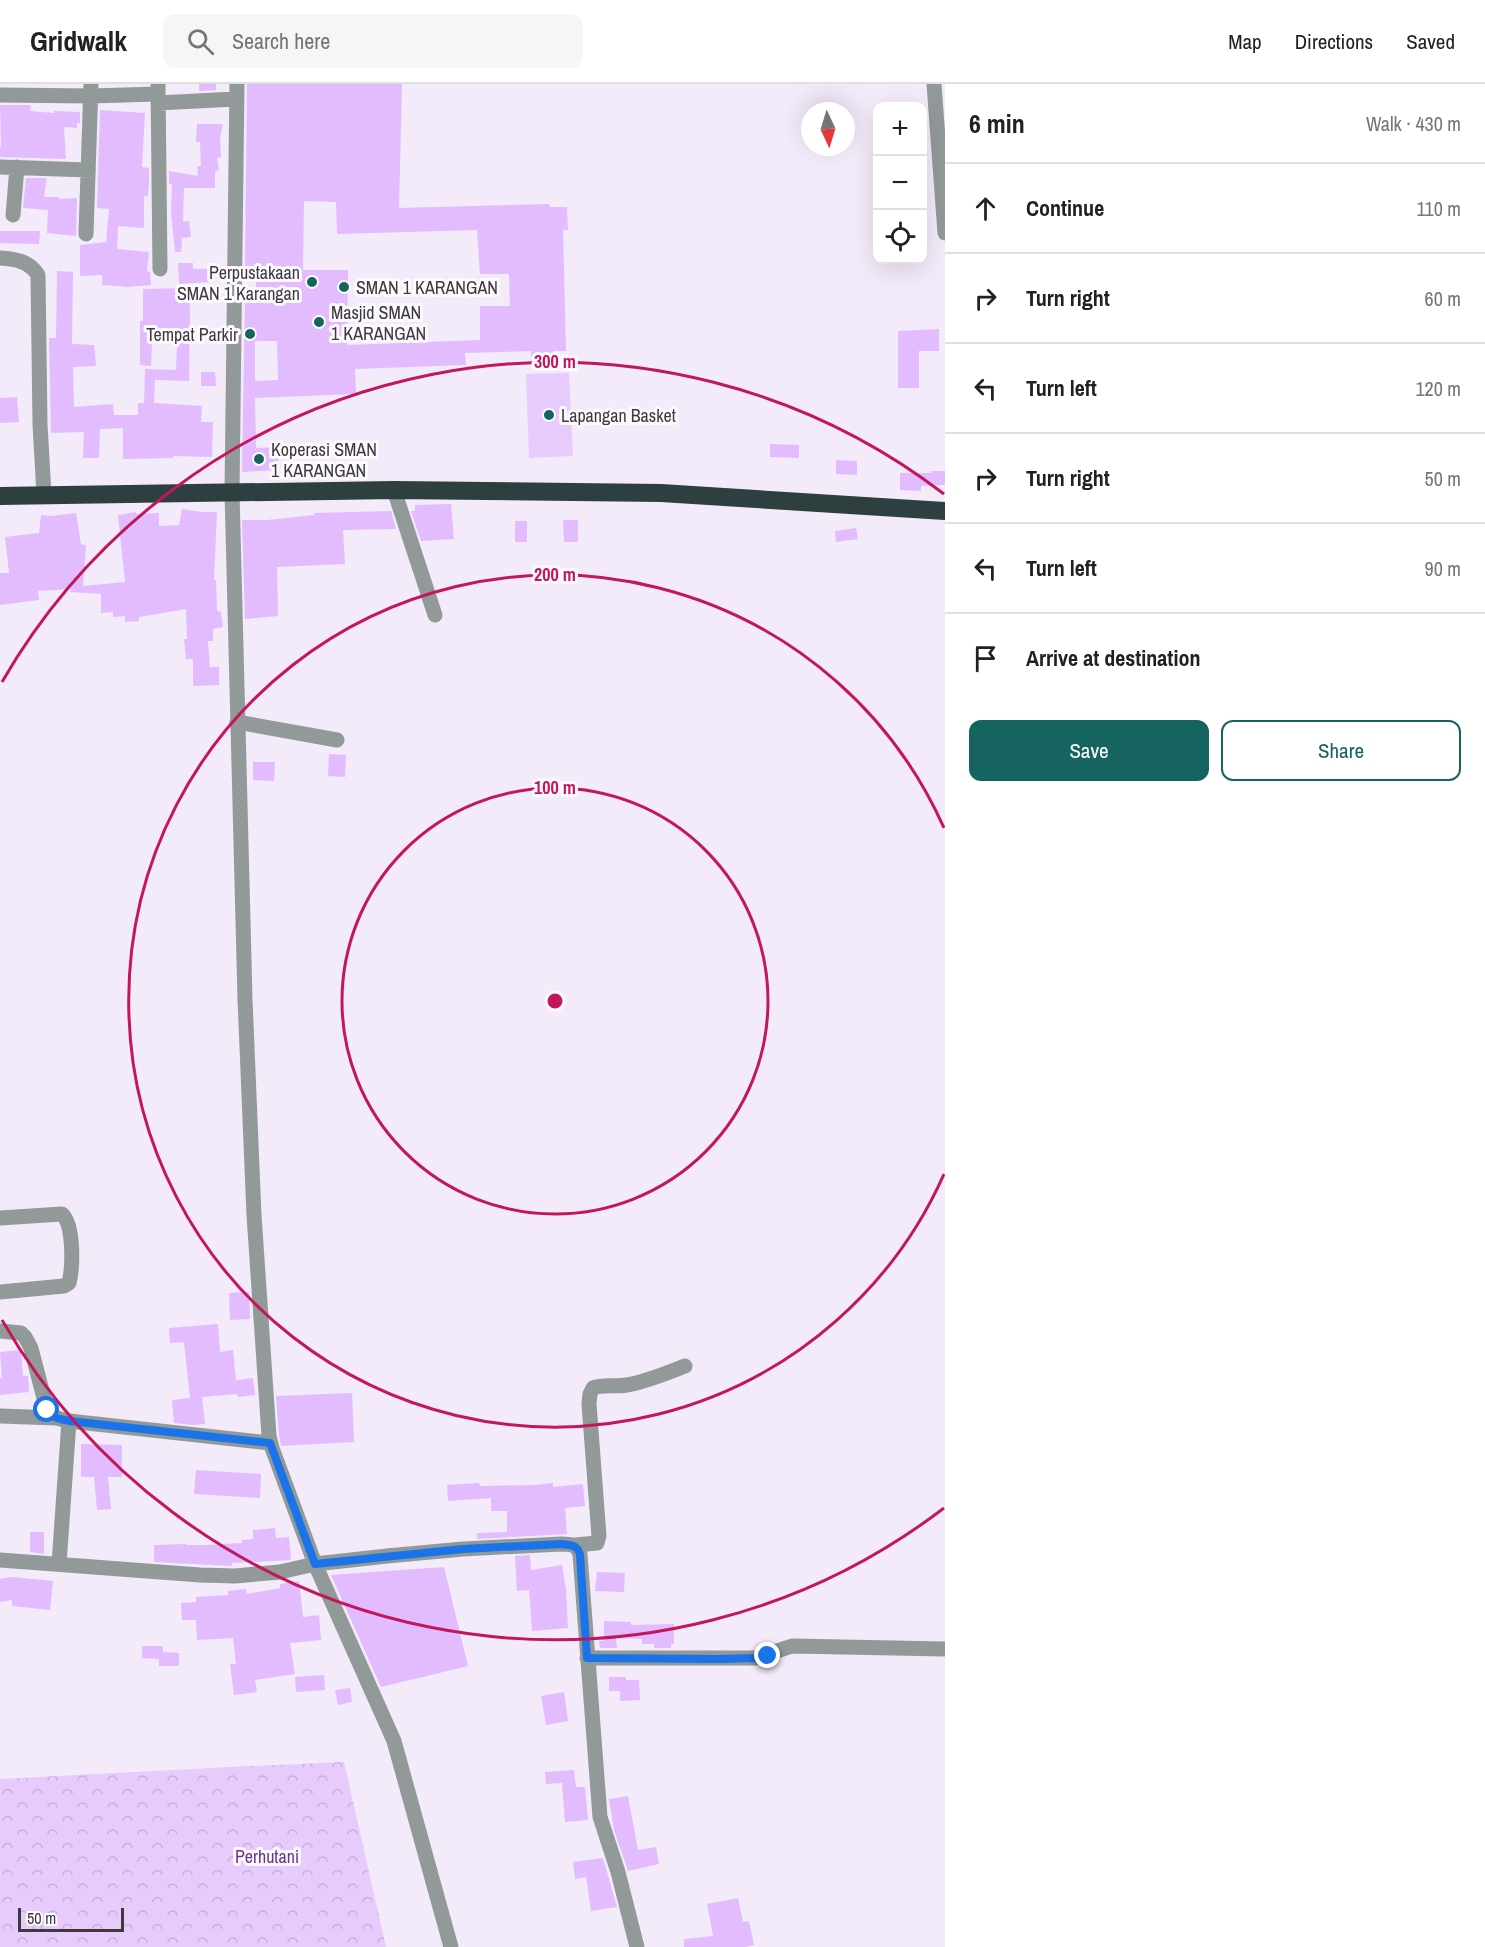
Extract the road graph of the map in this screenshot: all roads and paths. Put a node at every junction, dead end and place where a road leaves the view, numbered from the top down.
1 (934, 84) edge
2 (91, 90) edge
3 (237, 92) edge
4 (158, 93) edge
5 (0, 95) edge
6 (0, 167) edge
7 (17, 167) junction
8 (88, 170) junction
9 (943, 194) edge
10 (13, 215) dead end
11 (945, 233) edge
12 (86, 234) dead end
13 (0, 258) edge
14 (160, 269) dead end
15 (394, 490) junction
16 (232, 492) junction
17 (44, 495) junction
18 (0, 496) edge
19 (945, 511) edge
20 (435, 615) dead end
21 (237, 722) junction
22 (337, 740) dead end
23 (0, 1218) edge
24 (0, 1292) edge
25 (0, 1331) edge
26 (685, 1366) dead end
27 (0, 1416) edge
28 (62, 1420) junction
29 (270, 1443) junction
30 (575, 1545) junction
31 (0, 1560) edge
32 (59, 1564) junction
33 (315, 1564) junction
34 (945, 1649) edge
35 (587, 1658) junction
36 (451, 1947) edge
37 (637, 1947) edge

1 - 9 street
2 - 4 street
2 - 5 street
2 - 8 street
3 - 4 street
3 - 16 street
4 - 14 street
6 - 7 street
7 - 8 street
7 - 10 street
8 - 12 street
9 - 11 street
13 - 17 street
15 - 16 highway
15 - 19 highway
15 - 20 street
16 - 17 highway
16 - 21 street
17 - 18 highway
21 - 22 street
21 - 29 street
23 - 24 street
25 - 28 street
26 - 30 street
27 - 28 street
28 - 29 street
28 - 32 street
29 - 33 street
30 - 33 street
30 - 35 street
31 - 32 street
32 - 33 street
33 - 36 street
34 - 35 street
35 - 37 street

